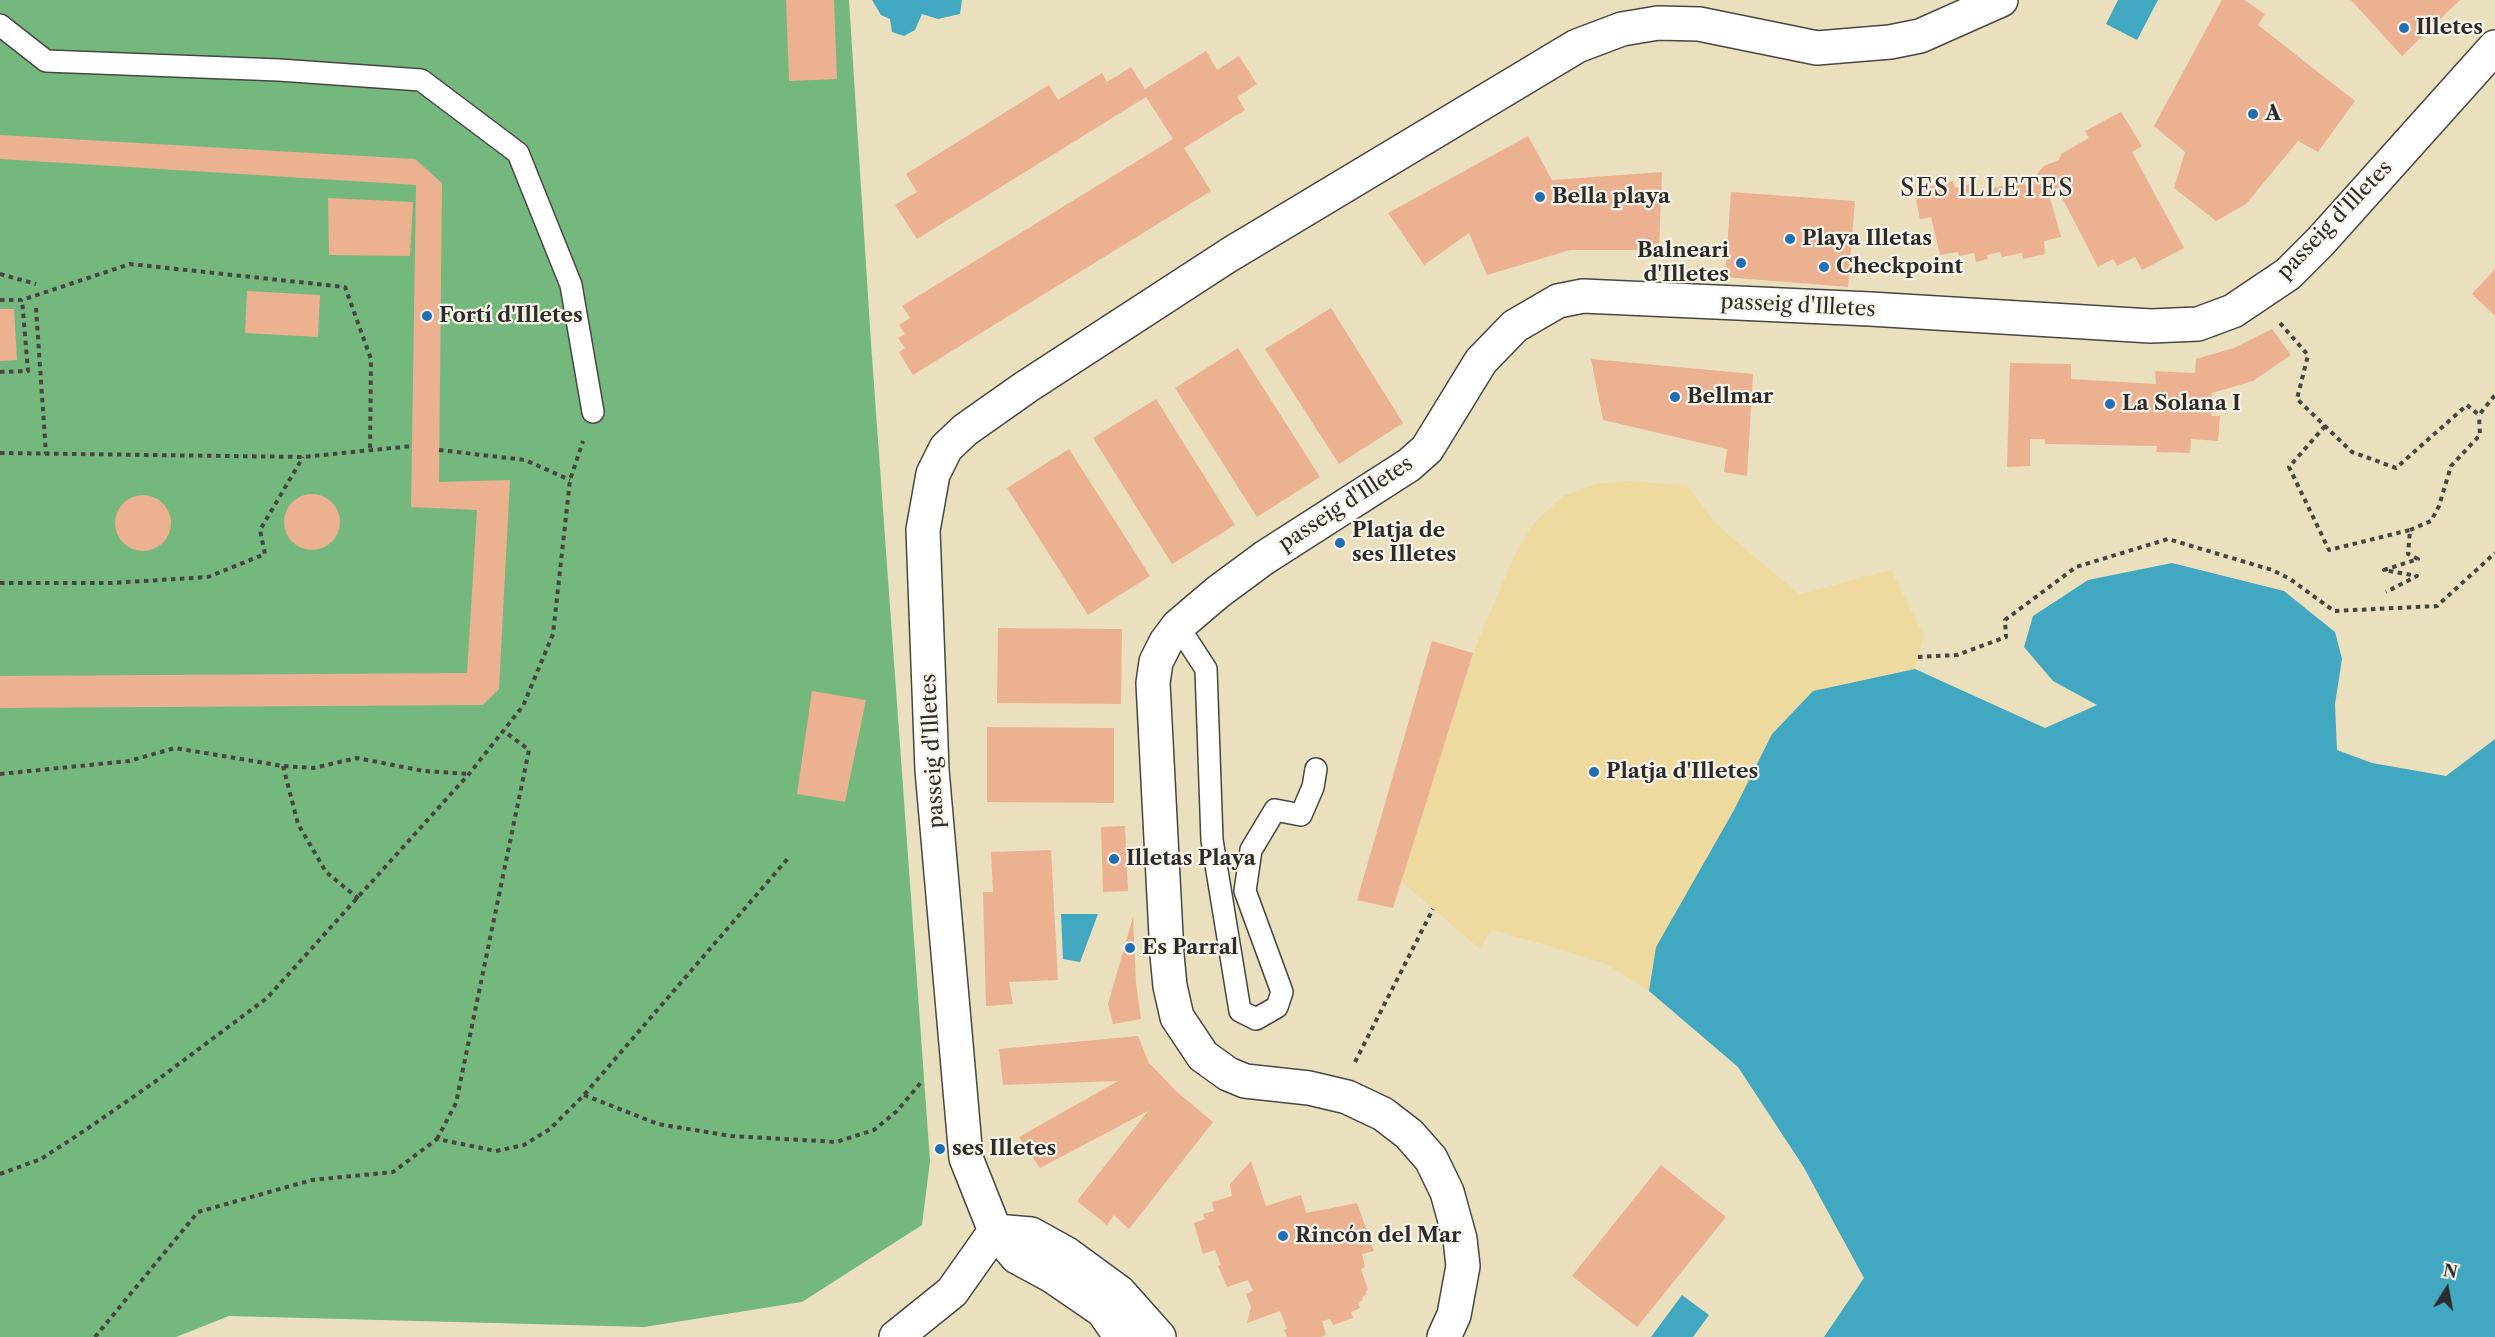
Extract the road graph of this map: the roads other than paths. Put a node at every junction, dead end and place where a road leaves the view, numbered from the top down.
1 (2001, 0) edge
2 (0, 25) edge
3 (2495, 47) edge
4 (593, 412) road end
5 (1178, 626) junction
6 (1316, 769) dead end
7 (995, 1231) junction
8 (896, 1337) edge
9 (1121, 1337) edge
10 (1159, 1337) edge
11 (1444, 1337) edge

1 - 7 street, passeig d'Illetes
2 - 4 lane
3 - 5 street, passeig d'Illetes
5 - 6 lane
5 - 11 street, passeig d'Illetes
7 - 8 street
7 - 9 street, passeig d'Illetes
7 - 10 street

